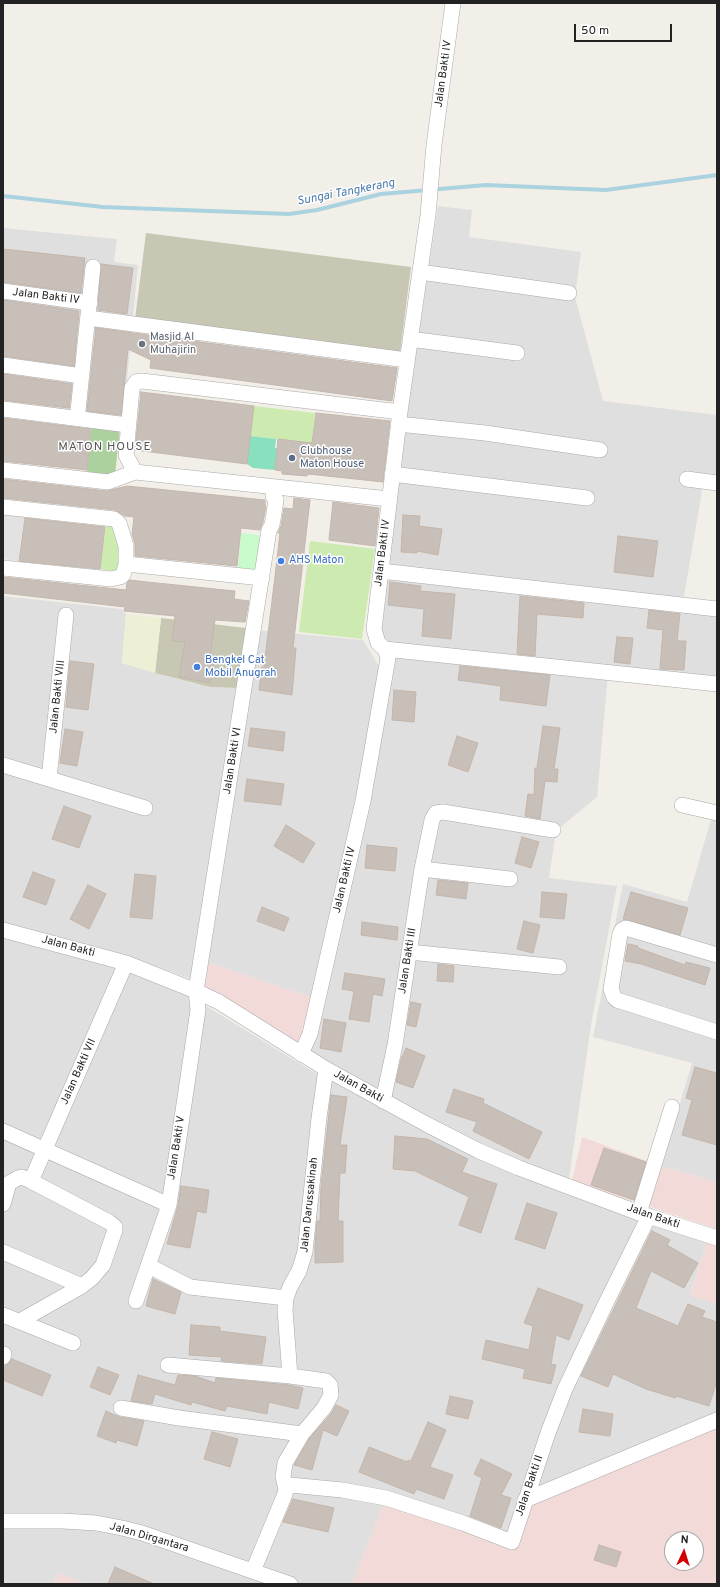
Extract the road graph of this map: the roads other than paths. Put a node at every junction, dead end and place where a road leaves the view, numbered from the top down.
1 (453, 3) edge
2 (93, 267) dead end
3 (420, 272) junction
4 (3, 292) edge
5 (569, 293) dead end
6 (90, 302) junction
7 (88, 318) junction
8 (410, 340) junction
9 (517, 353) dead end
10 (407, 360) junction
11 (3, 365) edge
12 (82, 376) junction
13 (3, 409) edge
14 (78, 411) dead end
15 (399, 418) junction
16 (128, 425) junction
17 (600, 450) dead end
18 (3, 470) edge
19 (135, 472) junction
20 (392, 474) junction
21 (687, 479) dead end
22 (717, 483) edge
23 (273, 491) junction
24 (587, 498) dead end
25 (389, 499) junction
26 (3, 507) edge
27 (126, 564) junction
28 (3, 568) edge
29 (381, 571) junction
30 (262, 578) junction
31 (717, 609) edge
32 (66, 615) dead end
33 (385, 649) junction
34 (717, 684) edge
35 (3, 765) edge
36 (49, 779) junction
37 (682, 805) dead end
38 (145, 808) dead end
39 (717, 812) edge
40 (553, 830) dead end
41 (422, 869) junction
42 (510, 879) dead end
43 (3, 930) edge
44 (409, 952) junction
45 (717, 955) edge
46 (126, 963) junction
47 (559, 967) dead end
48 (196, 991) junction
49 (717, 1032) edge
50 (301, 1054) junction
51 (326, 1069) junction
52 (383, 1101) junction
53 (672, 1107) dead end
54 (3, 1131) edge
55 (45, 1150) junction
56 (31, 1181) junction
57 (3, 1204) edge
58 (169, 1205) junction
59 (644, 1215) junction
60 (717, 1238) edge
61 (3, 1252) edge
62 (149, 1266) junction
63 (82, 1286) junction
64 (286, 1298) junction
65 (136, 1301) dead end
66 (3, 1315) edge
67 (20, 1321) junction
68 (72, 1343) dead end
69 (168, 1365) dead end
70 (290, 1376) junction
71 (121, 1408) dead end
72 (717, 1420) edge
73 (302, 1434) junction
74 (286, 1489) junction
75 (526, 1500) junction
76 (3, 1521) edge
77 (253, 1571) junction
78 (290, 1584) edge

1 - 3 street, Jalan Bakti IV
2 - 6 street, Jalan Bakti IV
3 - 5 street
3 - 8 street, Jalan Bakti IV
4 - 6 street, Jalan Bakti IV
6 - 7 street, Jalan Bakti IV
7 - 10 street, Jalan Bakti IV
7 - 12 street, Jalan Bakti IV
8 - 9 street
8 - 10 street, Jalan Bakti IV
10 - 15 street, Jalan Bakti IV
11 - 12 street
12 - 14 street, Jalan Bakti IV
13 - 16 street
15 - 16 street
15 - 17 street
15 - 20 street, Jalan Bakti IV
16 - 19 street
18 - 19 street
19 - 23 street
20 - 24 street
20 - 25 street, Jalan Bakti IV
21 - 22 street
23 - 25 street
23 - 30 street, Jalan Bakti VI
25 - 29 street, Jalan Bakti IV
26 - 27 street
27 - 28 street
27 - 30 street
29 - 31 street
29 - 33 street, Jalan Bakti IV
30 - 48 street, Jalan Bakti VI
32 - 36 street, Jalan Bakti VIII
33 - 34 street
33 - 50 street, Jalan Bakti IV
35 - 36 street
36 - 38 street
37 - 39 street
40 - 41 street, Jalan Bakti III
41 - 42 street
41 - 44 street, Jalan Bakti III
43 - 46 street, Jalan Bakti
44 - 47 street
44 - 52 street, Jalan Bakti III
45 - 49 street
46 - 48 street, Jalan Bakti
46 - 55 street, Jalan Bakti VII
48 - 50 street, Jalan Bakti
48 - 58 street, Jalan Bakti V
50 - 51 street, Jalan Bakti
51 - 52 street, Jalan Bakti
51 - 64 street, Jalan Darussakinah
52 - 59 street, Jalan Bakti
53 - 59 street, Jalan Bakti II
54 - 55 street
55 - 56 street, Jalan Bakti VII
55 - 58 street
56 - 57 street
56 - 63 street
58 - 62 street, Jalan Bakti V
59 - 60 street, Jalan Bakti
59 - 75 street, Jalan Bakti II
61 - 63 street
62 - 64 street
62 - 65 street, Jalan Bakti V
63 - 67 street
64 - 70 street, Jalan Darussakinah
66 - 67 street
67 - 68 street
69 - 70 street
70 - 73 street
71 - 73 street
72 - 75 street
73 - 74 street
74 - 75 street, Jalan Bakti II
74 - 77 street
76 - 77 street, Jalan Dirgantara
77 - 78 street, Jalan Dirgantara

